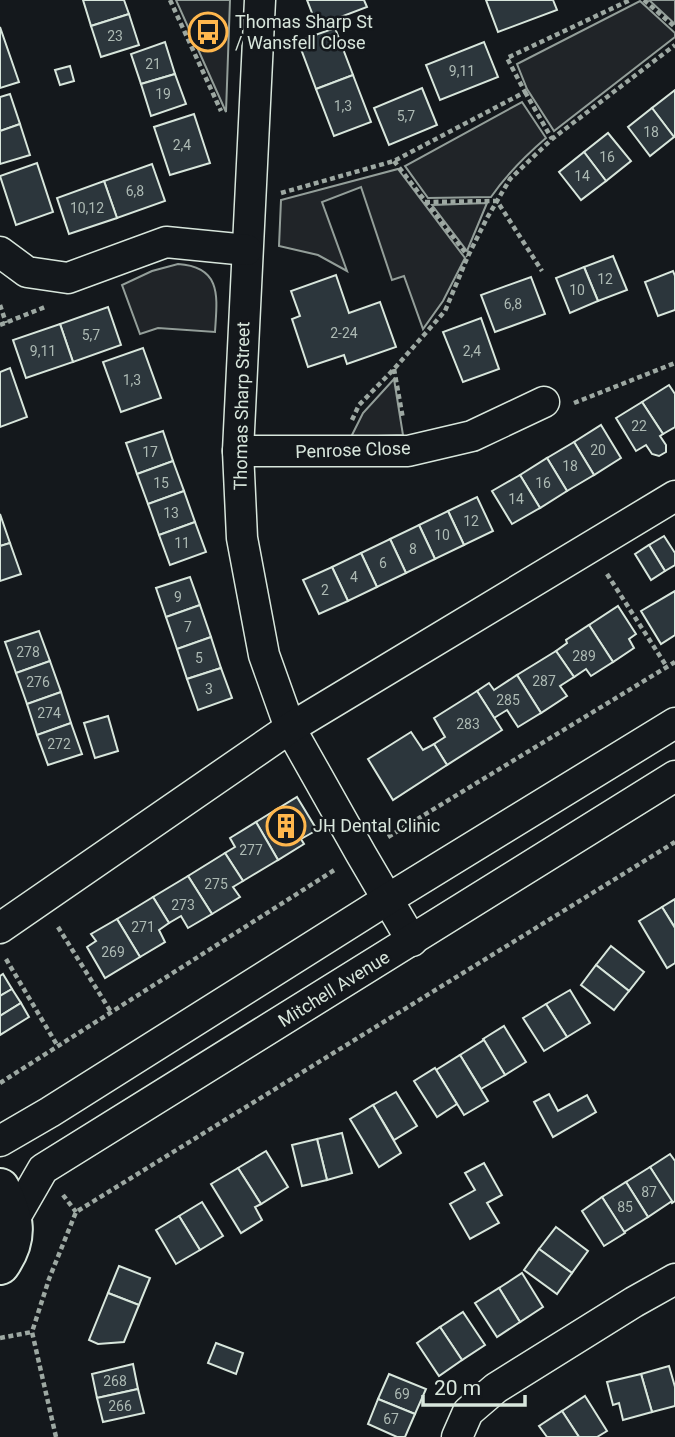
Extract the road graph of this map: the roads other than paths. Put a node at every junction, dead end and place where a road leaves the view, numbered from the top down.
1 (260, 0) edge
2 (247, 250) junction
3 (0, 252) edge
4 (544, 401) road end
5 (237, 452) junction
6 (675, 496) edge
7 (675, 723) edge
8 (290, 728) junction
9 (675, 776) edge
10 (388, 899) junction
11 (0, 928) edge
12 (412, 941) junction
13 (0, 1141) edge
14 (7, 1204) edge
15 (0, 1265) edge
16 (675, 1279) edge
17 (457, 1437) edge

1 - 2 street, Thomas Sharp Street
2 - 3 street
2 - 5 street, Thomas Sharp Street
4 - 5 street, Penrose Close
5 - 8 street, Thomas Sharp Street
6 - 8 street
7 - 10 street
8 - 10 street, Thomas Sharp Street
8 - 11 street
9 - 12 street, Mitchell Avenue
10 - 12 street, Thomas Sharp Street
10 - 13 street
12 - 14 street, Mitchell Avenue
14 - 15 street
16 - 17 street

